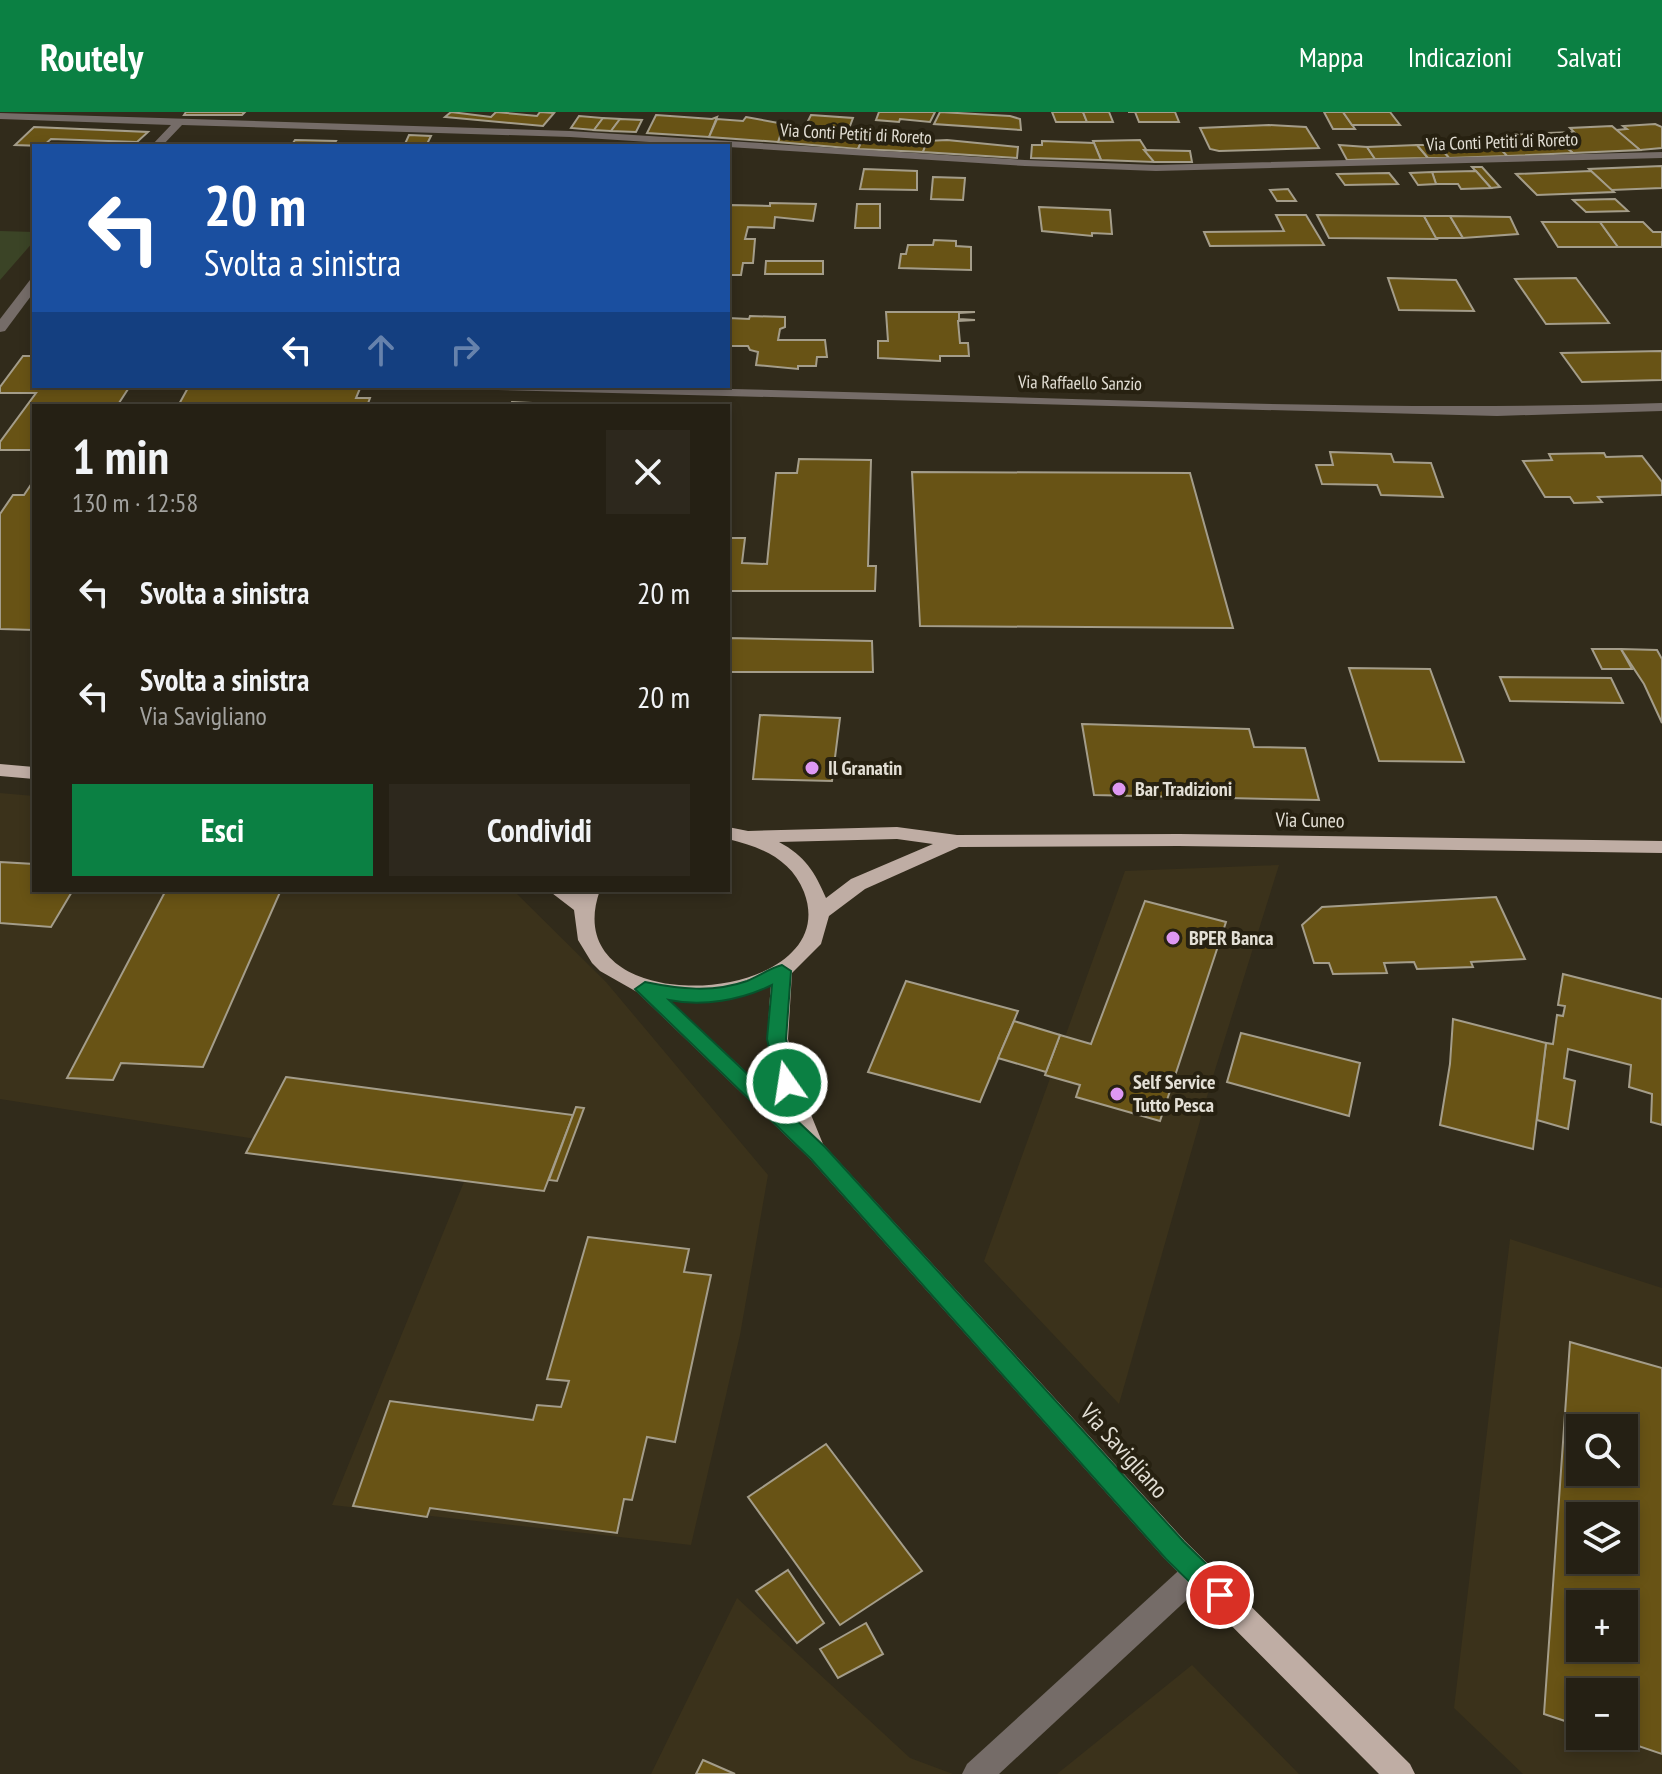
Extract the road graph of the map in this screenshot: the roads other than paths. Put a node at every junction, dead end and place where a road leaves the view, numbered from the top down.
1 (0, 116) edge
2 (180, 121) junction
3 (568, 140) edge
4 (158, 144) edge
5 (647, 144) edge
6 (730, 148) edge
7 (1662, 155) edge
8 (32, 286) edge
9 (0, 328) edge
10 (496, 389) edge
11 (1662, 407) edge
12 (0, 770) edge
13 (32, 773) edge
14 (730, 833) edge
15 (750, 837) junction
16 (957, 841) junction
17 (1662, 847) edge
18 (565, 892) edge
19 (587, 898) edge
20 (820, 912) junction
21 (782, 971) junction
22 (645, 989) junction
23 (818, 1153) junction
24 (1197, 1572) junction
25 (977, 1774) edge
26 (1400, 1774) edge

1 - 2 street, Via Conti Petiti di Roreto
2 - 3 street, Via Conti Petiti di Roreto
2 - 4 street
3 - 5 street, Via Conti Petiti di Roreto
6 - 7 street, Via Conti Petiti di Roreto
8 - 9 street
10 - 11 street, Via Raffaello Sanzio
12 - 13 main road
14 - 15 main road
15 - 16 main road, Via Cuneo
15 - 20 main road
16 - 17 main road, Via Cuneo
16 - 20 main road
18 - 19 main road
19 - 22 main road
20 - 21 main road
21 - 22 main road
21 - 23 main road, Via Savigliano
22 - 23 main road, Via Savigliano
23 - 24 main road, Via Savigliano
24 - 25 street
24 - 26 main road, Via Savigliano

